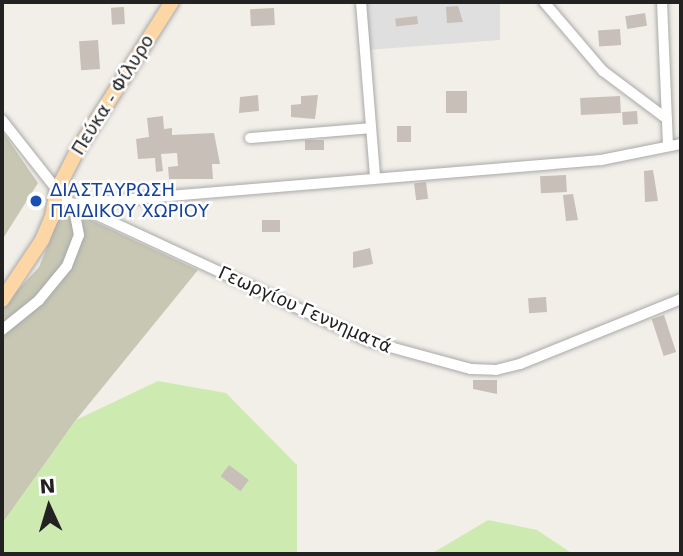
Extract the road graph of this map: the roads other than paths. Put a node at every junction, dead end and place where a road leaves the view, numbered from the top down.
1 (172, 2) edge
2 (360, 2) edge
3 (544, 2) edge
4 (663, 2) edge
5 (667, 119) junction
6 (2, 120) edge
7 (371, 128) junction
8 (250, 138) dead end
9 (668, 144) junction
10 (681, 144) edge
11 (375, 175) junction
12 (56, 193) junction
13 (73, 204) junction
14 (681, 299) edge
15 (2, 300) edge
16 (2, 330) edge

1 - 12 main road, Πεύκα - Φίλυρο
2 - 7 street
3 - 5 street
4 - 5 street
5 - 9 street
6 - 12 street
7 - 8 street
7 - 11 street
9 - 10 street
9 - 11 street
11 - 13 street
12 - 13 street, Γεωργίου Γεννηματά
12 - 15 main road, Πεύκα - Φίλυρο
13 - 14 street, Γεωργίου Γεννηματά
13 - 16 street

